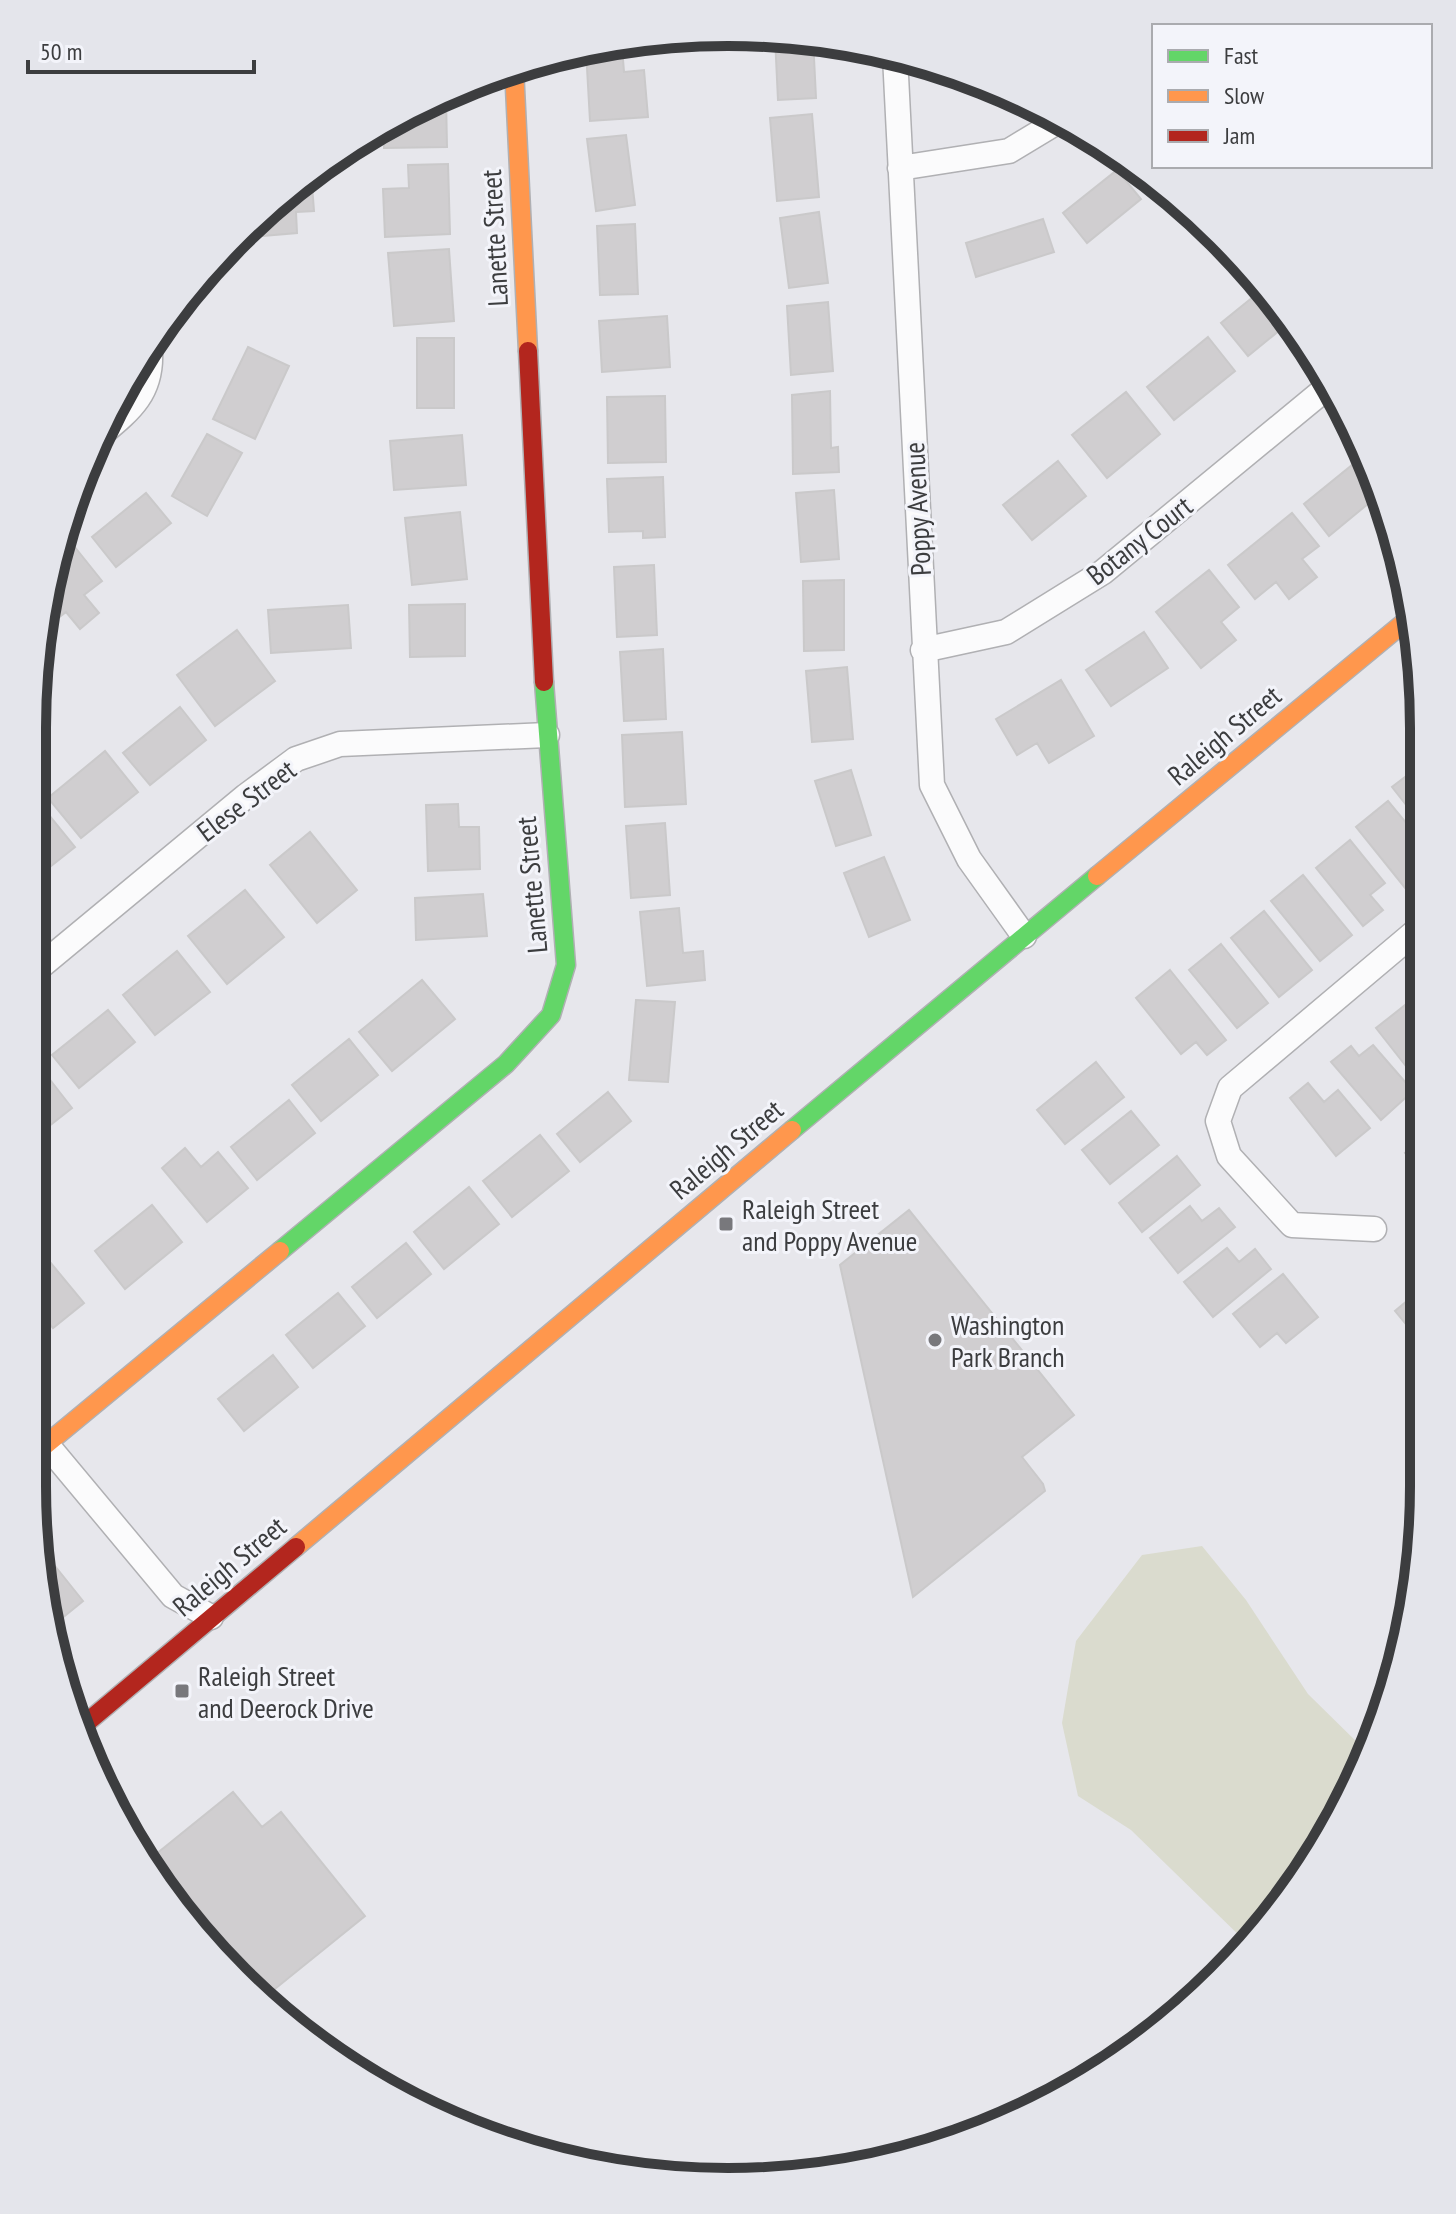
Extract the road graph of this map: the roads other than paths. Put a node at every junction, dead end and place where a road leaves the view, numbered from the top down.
1 (895, 67) edge
2 (515, 80) edge
3 (1050, 127) edge
4 (900, 168) junction
5 (151, 365) edge
6 (1322, 392) edge
7 (120, 418) edge
8 (1402, 625) edge
9 (923, 650) junction
10 (547, 735) junction
11 (1024, 936) junction
12 (1410, 936) edge
13 (46, 962) edge
14 (1374, 1229) dead end
15 (46, 1435) edge
16 (46, 1452) edge
17 (211, 1617) junction
18 (88, 1721) edge

1 - 4 street, Poppy Avenue
2 - 10 street, Lanette Street
3 - 4 street
4 - 9 street, Poppy Avenue
5 - 7 street
6 - 9 street, Botany Court
8 - 11 street, Raleigh Street
9 - 11 street, Poppy Avenue
10 - 13 street, Elese Street
10 - 15 street, Lanette Street
11 - 17 street, Raleigh Street
12 - 14 street
16 - 17 street
17 - 18 street, Raleigh Street

